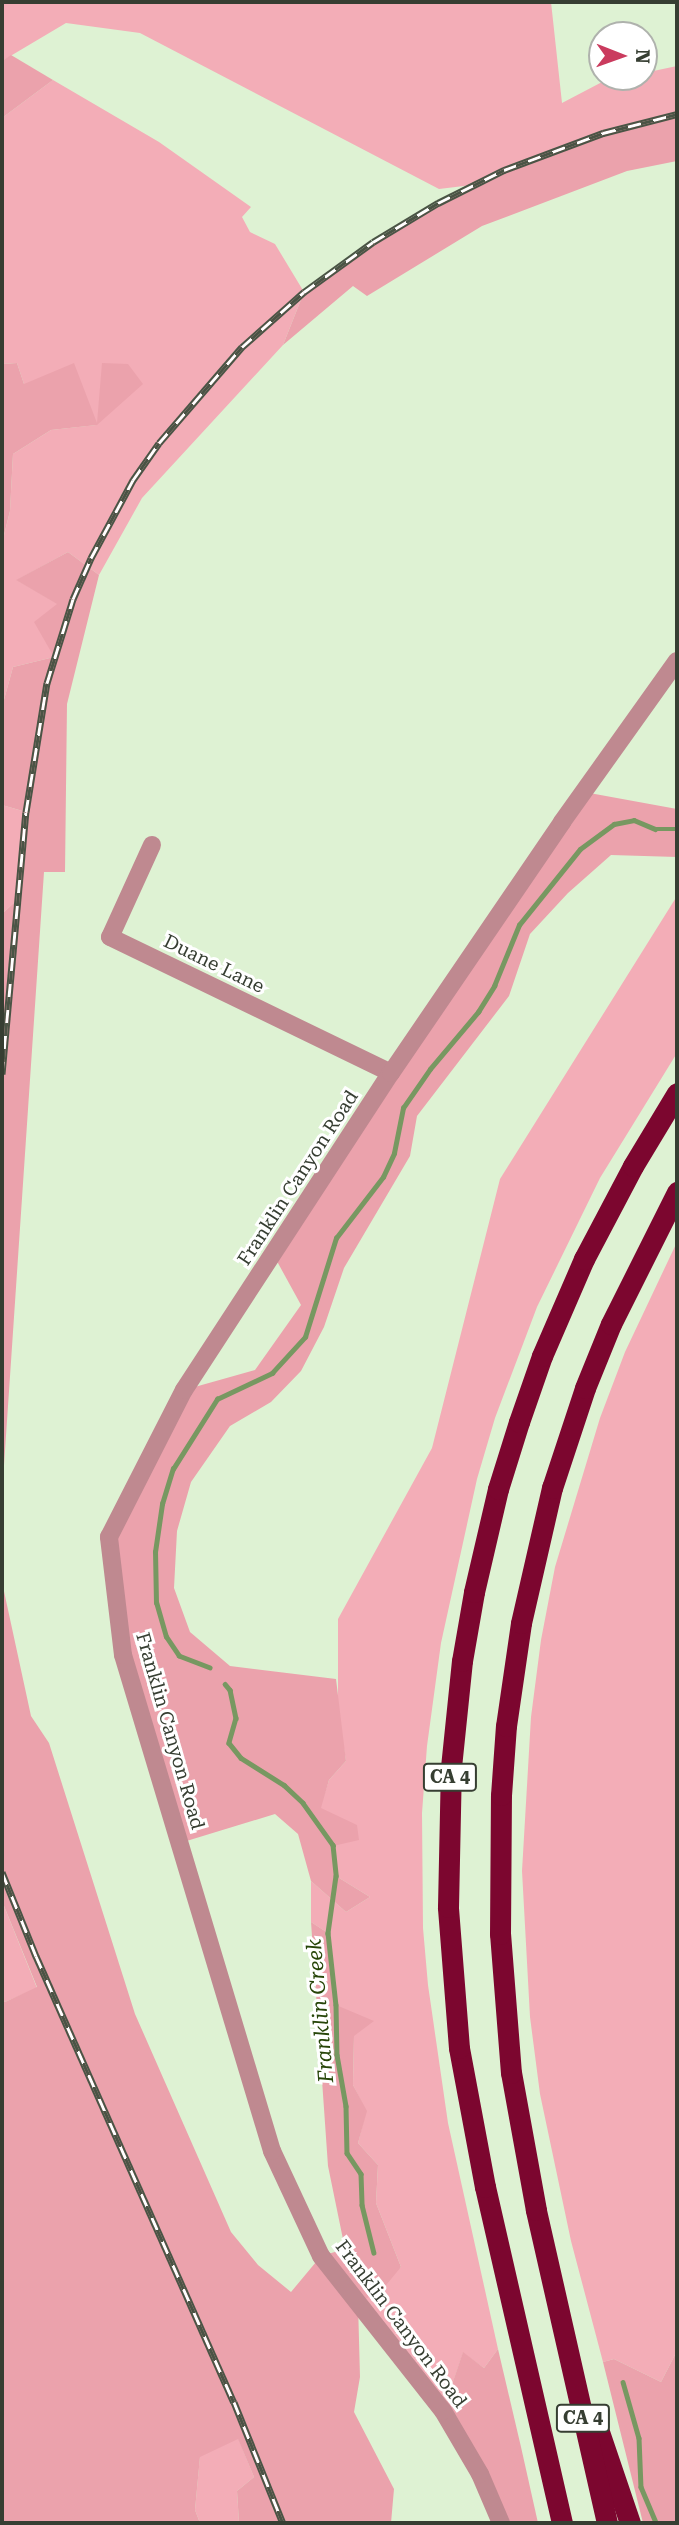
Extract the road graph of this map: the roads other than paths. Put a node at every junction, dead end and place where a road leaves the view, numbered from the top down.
1 (677, 661) edge
2 (152, 845) dead end
3 (391, 1073) junction
4 (677, 1093) edge
5 (677, 1192) edge
6 (558, 2312) junction
7 (501, 2523) edge
8 (561, 2523) edge
9 (607, 2523) edge
10 (630, 2523) edge

1 - 3 street, Franklin Canyon Road
2 - 3 street, Duane Lane
3 - 7 street, Franklin Canyon Road
4 - 8 highway, CA 4
5 - 6 highway, CA 4
6 - 9 highway, CA 4
6 - 10 highway

